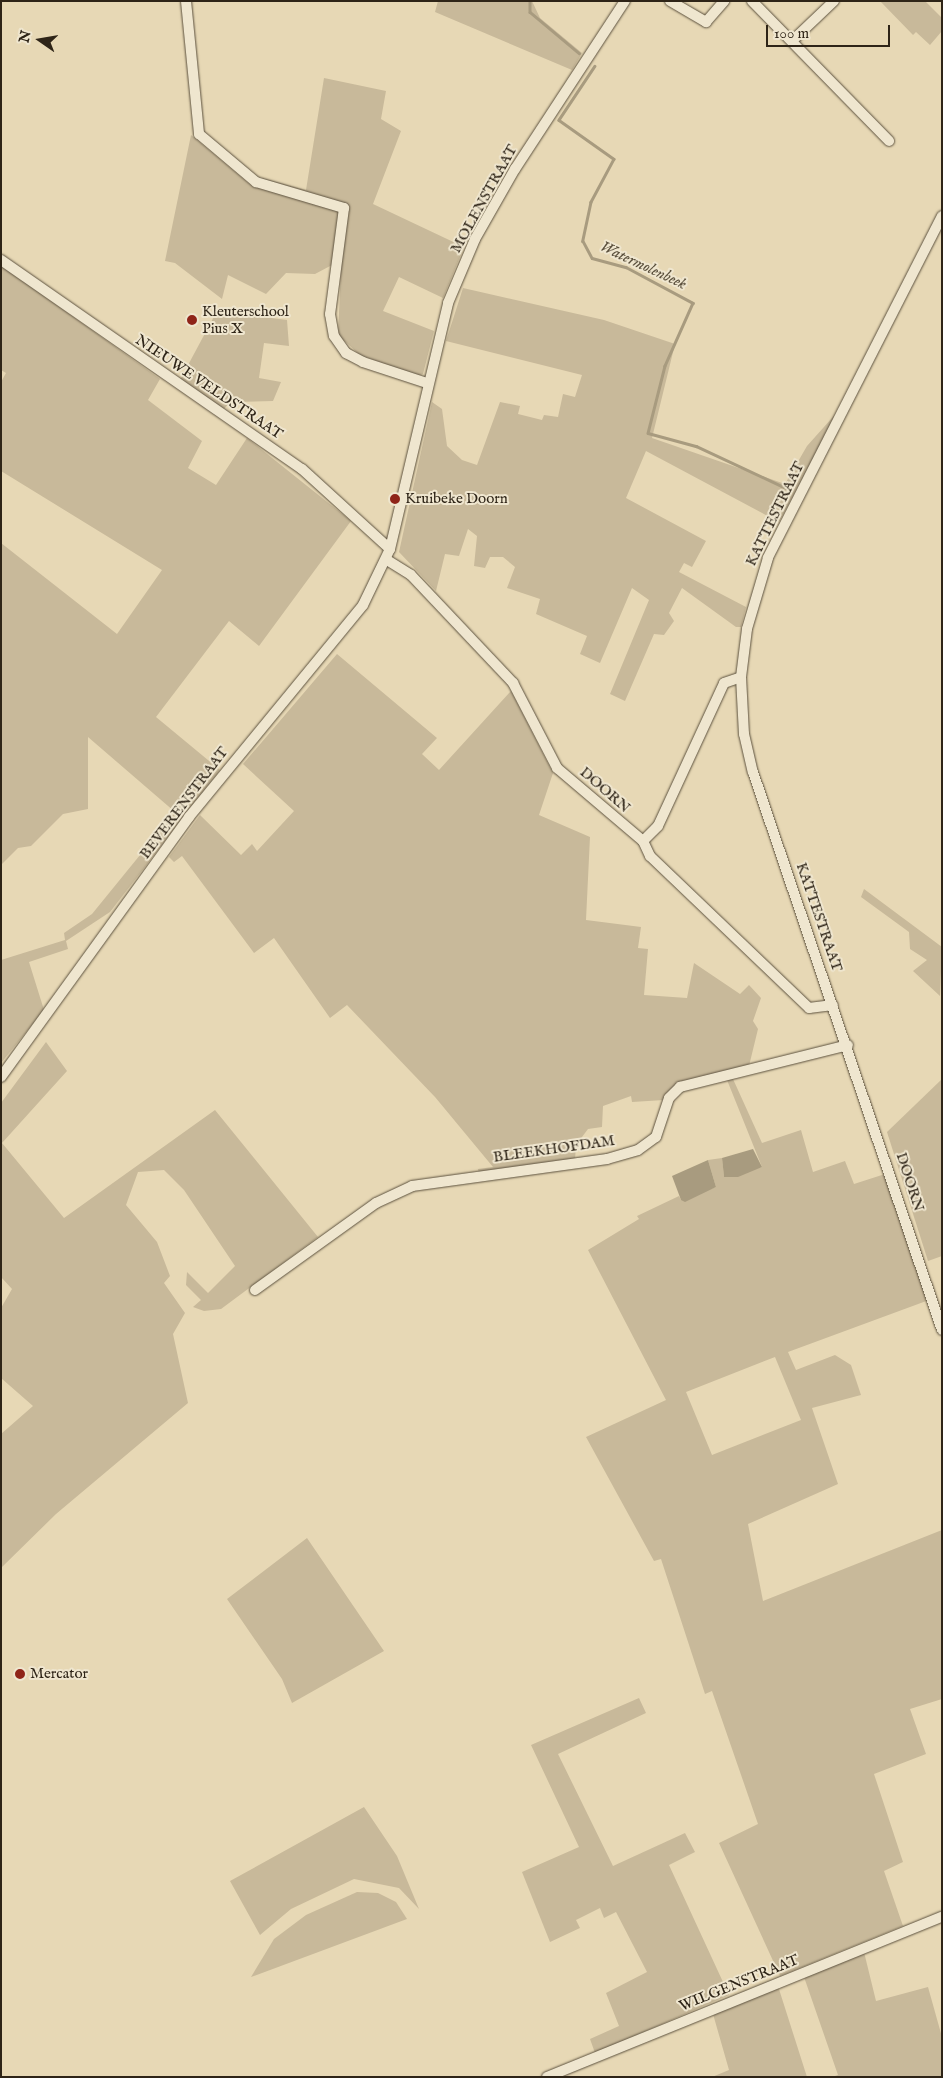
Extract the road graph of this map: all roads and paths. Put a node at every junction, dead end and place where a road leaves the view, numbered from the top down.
1 (186, 1) edge
2 (625, 1) edge
3 (670, 1) edge
4 (724, 1) edge
5 (752, 1) edge
6 (834, 1) edge
7 (792, 41) junction
8 (889, 141) dead end
9 (942, 216) edge
10 (1, 260) edge
11 (427, 383) junction
12 (390, 549) junction
13 (387, 560) junction
14 (741, 677) junction
15 (643, 841) junction
16 (833, 1005) junction
17 (848, 1045) junction
18 (1, 1077) edge
19 (255, 1290) dead end
20 (942, 1330) edge
21 (942, 1917) edge
22 (548, 2077) edge

1 - 11 street
2 - 11 street, MOLENSTRAAT
3 - 4 street
5 - 7 street
6 - 7 street
7 - 8 street
9 - 14 street, KATTESTRAAT
10 - 12 street, NIEUWE VELDSTRAAT
11 - 12 street, MOLENSTRAAT
12 - 13 street, BEVERENSTRAAT
13 - 15 street, DOORN
13 - 18 street, BEVERENSTRAAT
14 - 15 street
14 - 16 street, KATTESTRAAT
15 - 16 street, DOORN
16 - 17 street, KATTESTRAAT
17 - 19 street, BLEEKHOFDAM
17 - 20 street, DOORN
21 - 22 street, WILGENSTRAAT

